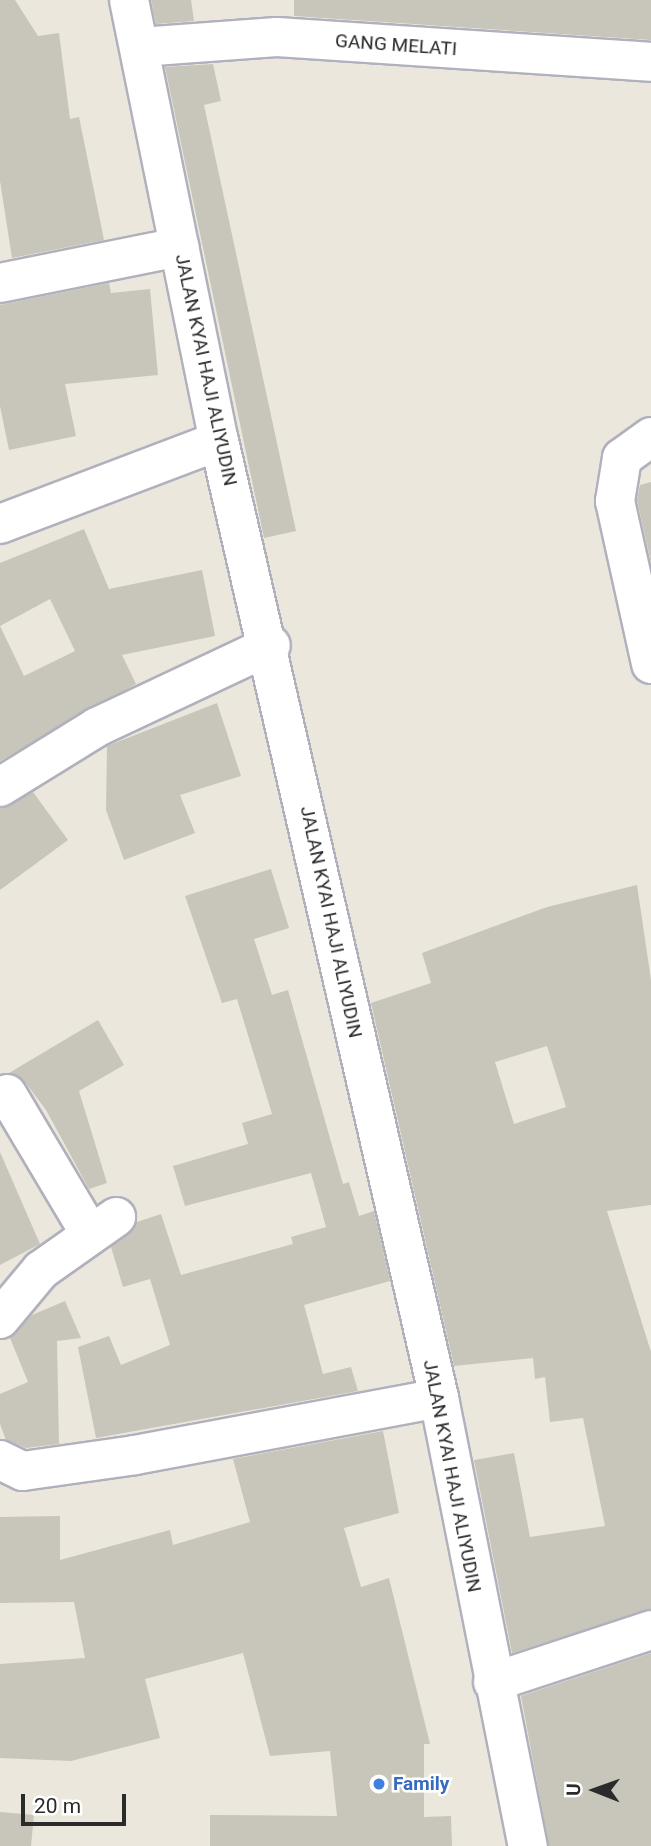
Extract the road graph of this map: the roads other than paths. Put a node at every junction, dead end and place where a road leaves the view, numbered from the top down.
1 (129, 0) edge
2 (140, 47) junction
3 (651, 62) edge
4 (179, 247) junction
5 (0, 283) edge
6 (651, 437) edge
7 (219, 441) junction
8 (0, 524) edge
9 (271, 645) junction
10 (651, 664) edge
11 (0, 787) edge
12 (7, 1094) dead end
13 (0, 1319) edge
14 (439, 1398) junction
15 (0, 1460) edge
16 (651, 1630) edge
17 (493, 1682) junction
18 (528, 1846) edge

1 - 2 street, JALAN KYAI HAJI ALIYUDIN
2 - 3 street, GANG MELATI
2 - 4 street, JALAN KYAI HAJI ALIYUDIN
4 - 5 street
4 - 7 street, JALAN KYAI HAJI ALIYUDIN
6 - 10 street
7 - 8 street
7 - 9 street, JALAN KYAI HAJI ALIYUDIN
9 - 11 street
9 - 14 street, JALAN KYAI HAJI ALIYUDIN
12 - 13 street
14 - 15 street
14 - 17 street, JALAN KYAI HAJI ALIYUDIN
16 - 17 street
17 - 18 street, JALAN KYAI HAJI ALIYUDIN

